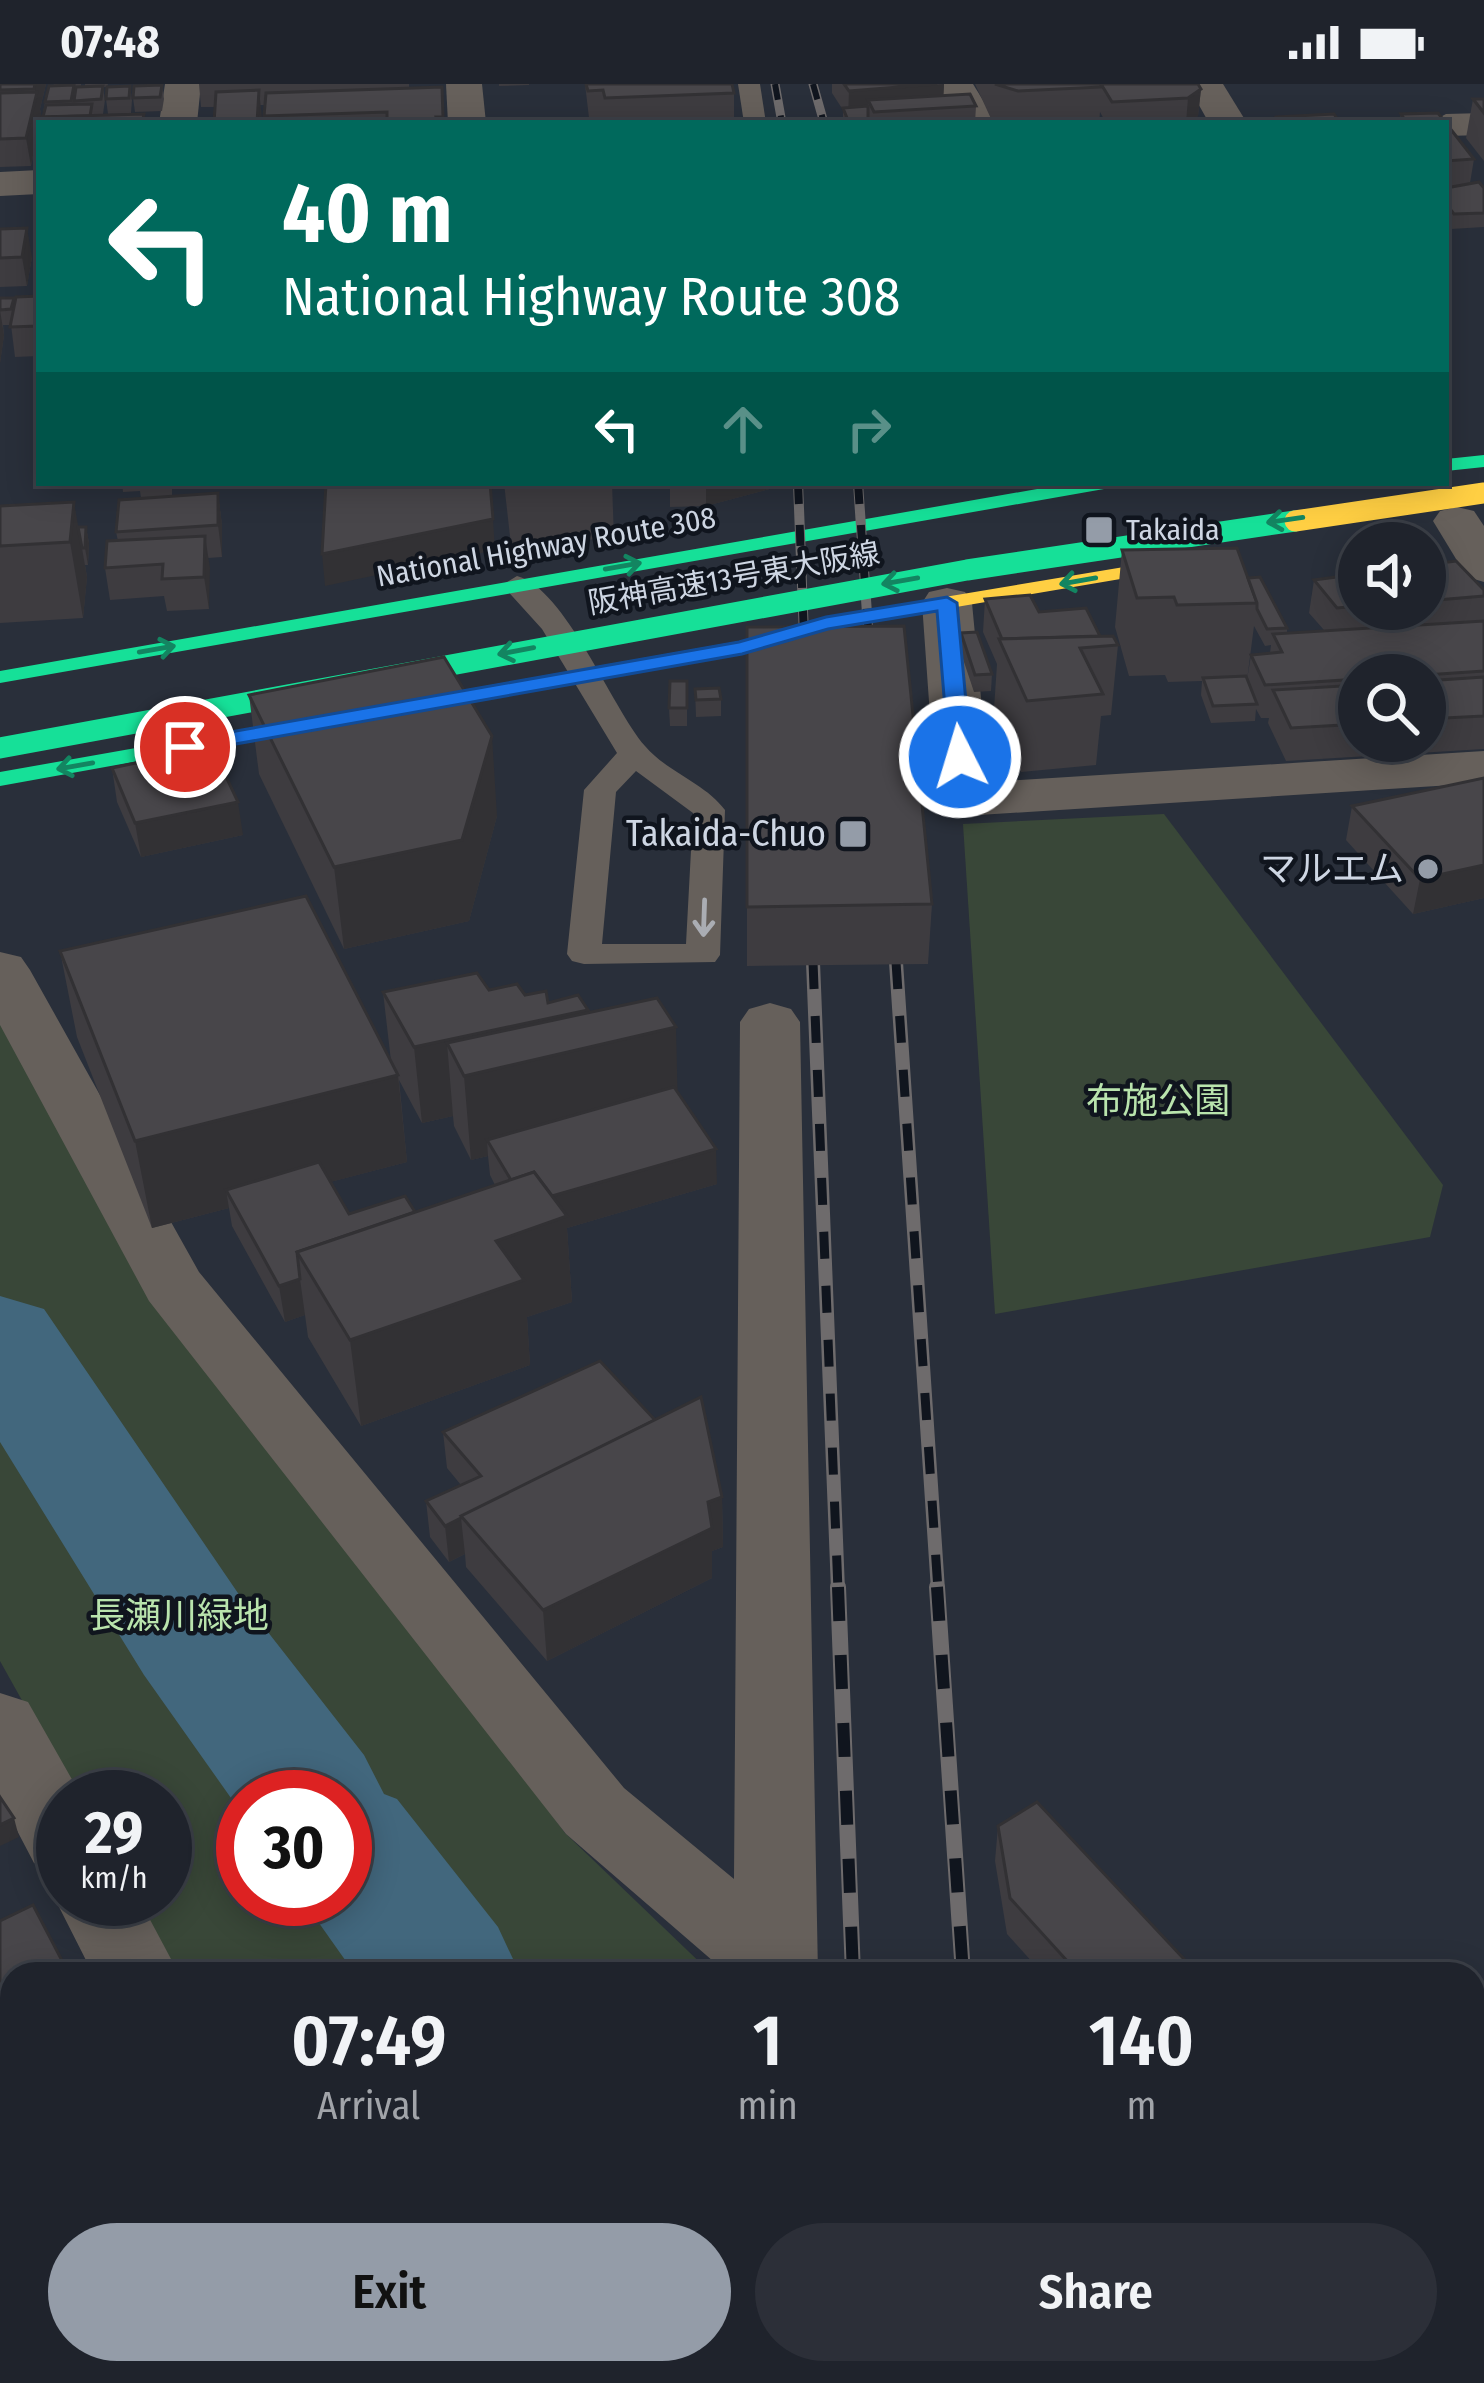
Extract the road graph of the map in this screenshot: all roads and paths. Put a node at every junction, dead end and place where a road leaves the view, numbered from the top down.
1 (464, 84) edge
2 (748, 84) edge
3 (955, 84) edge
4 (1205, 84) edge
5 (467, 120) edge
6 (754, 120) edge
7 (976, 120) edge
8 (1226, 120) edge
9 (1484, 124) edge
10 (1449, 125) edge
11 (36, 182) edge
12 (0, 184) edge
13 (1484, 434) edge
14 (1449, 438) edge
15 (1484, 460) edge
16 (1449, 465) edge
17 (1087, 486) edge
18 (1475, 511) edge
19 (1080, 516) dead end
20 (1484, 567) edge
21 (517, 585) junction
22 (947, 603) junction
23 (328, 648) dead end
24 (584, 675) junction
25 (0, 677) edge
26 (0, 748) edge
27 (634, 754) junction
28 (1484, 767) edge
29 (0, 779) edge
30 (0, 970) edge
31 (770, 1022) dead end
32 (0, 1724) edge
33 (36, 1790) edge
34 (111, 1926) edge
35 (130, 1962) edge
36 (768, 1962) edge
37 (776, 1962) edge

1 - 5 street
2 - 6 lane
3 - 7 street
4 - 8 street
9 - 10 street
11 - 12 street
13 - 14 highway
15 - 16 highway
21 -> 17 highway, National Highway Route 308
18 - 20 street
18 -> 22 highway
18 -> 26 highway, 阪神高速13号東大阪線, bridge
19 - 23 highway, 阪神高速13号東大阪線
21 - 24 lane
25 -> 21 highway, National Highway Route 308
22 - 24 highway
22 - 28 street
24 - 27 lane
24 -> 29 highway
27 -> 27 lane
30 - 36 street
31 - 37 street
32 - 33 street
34 - 35 street

